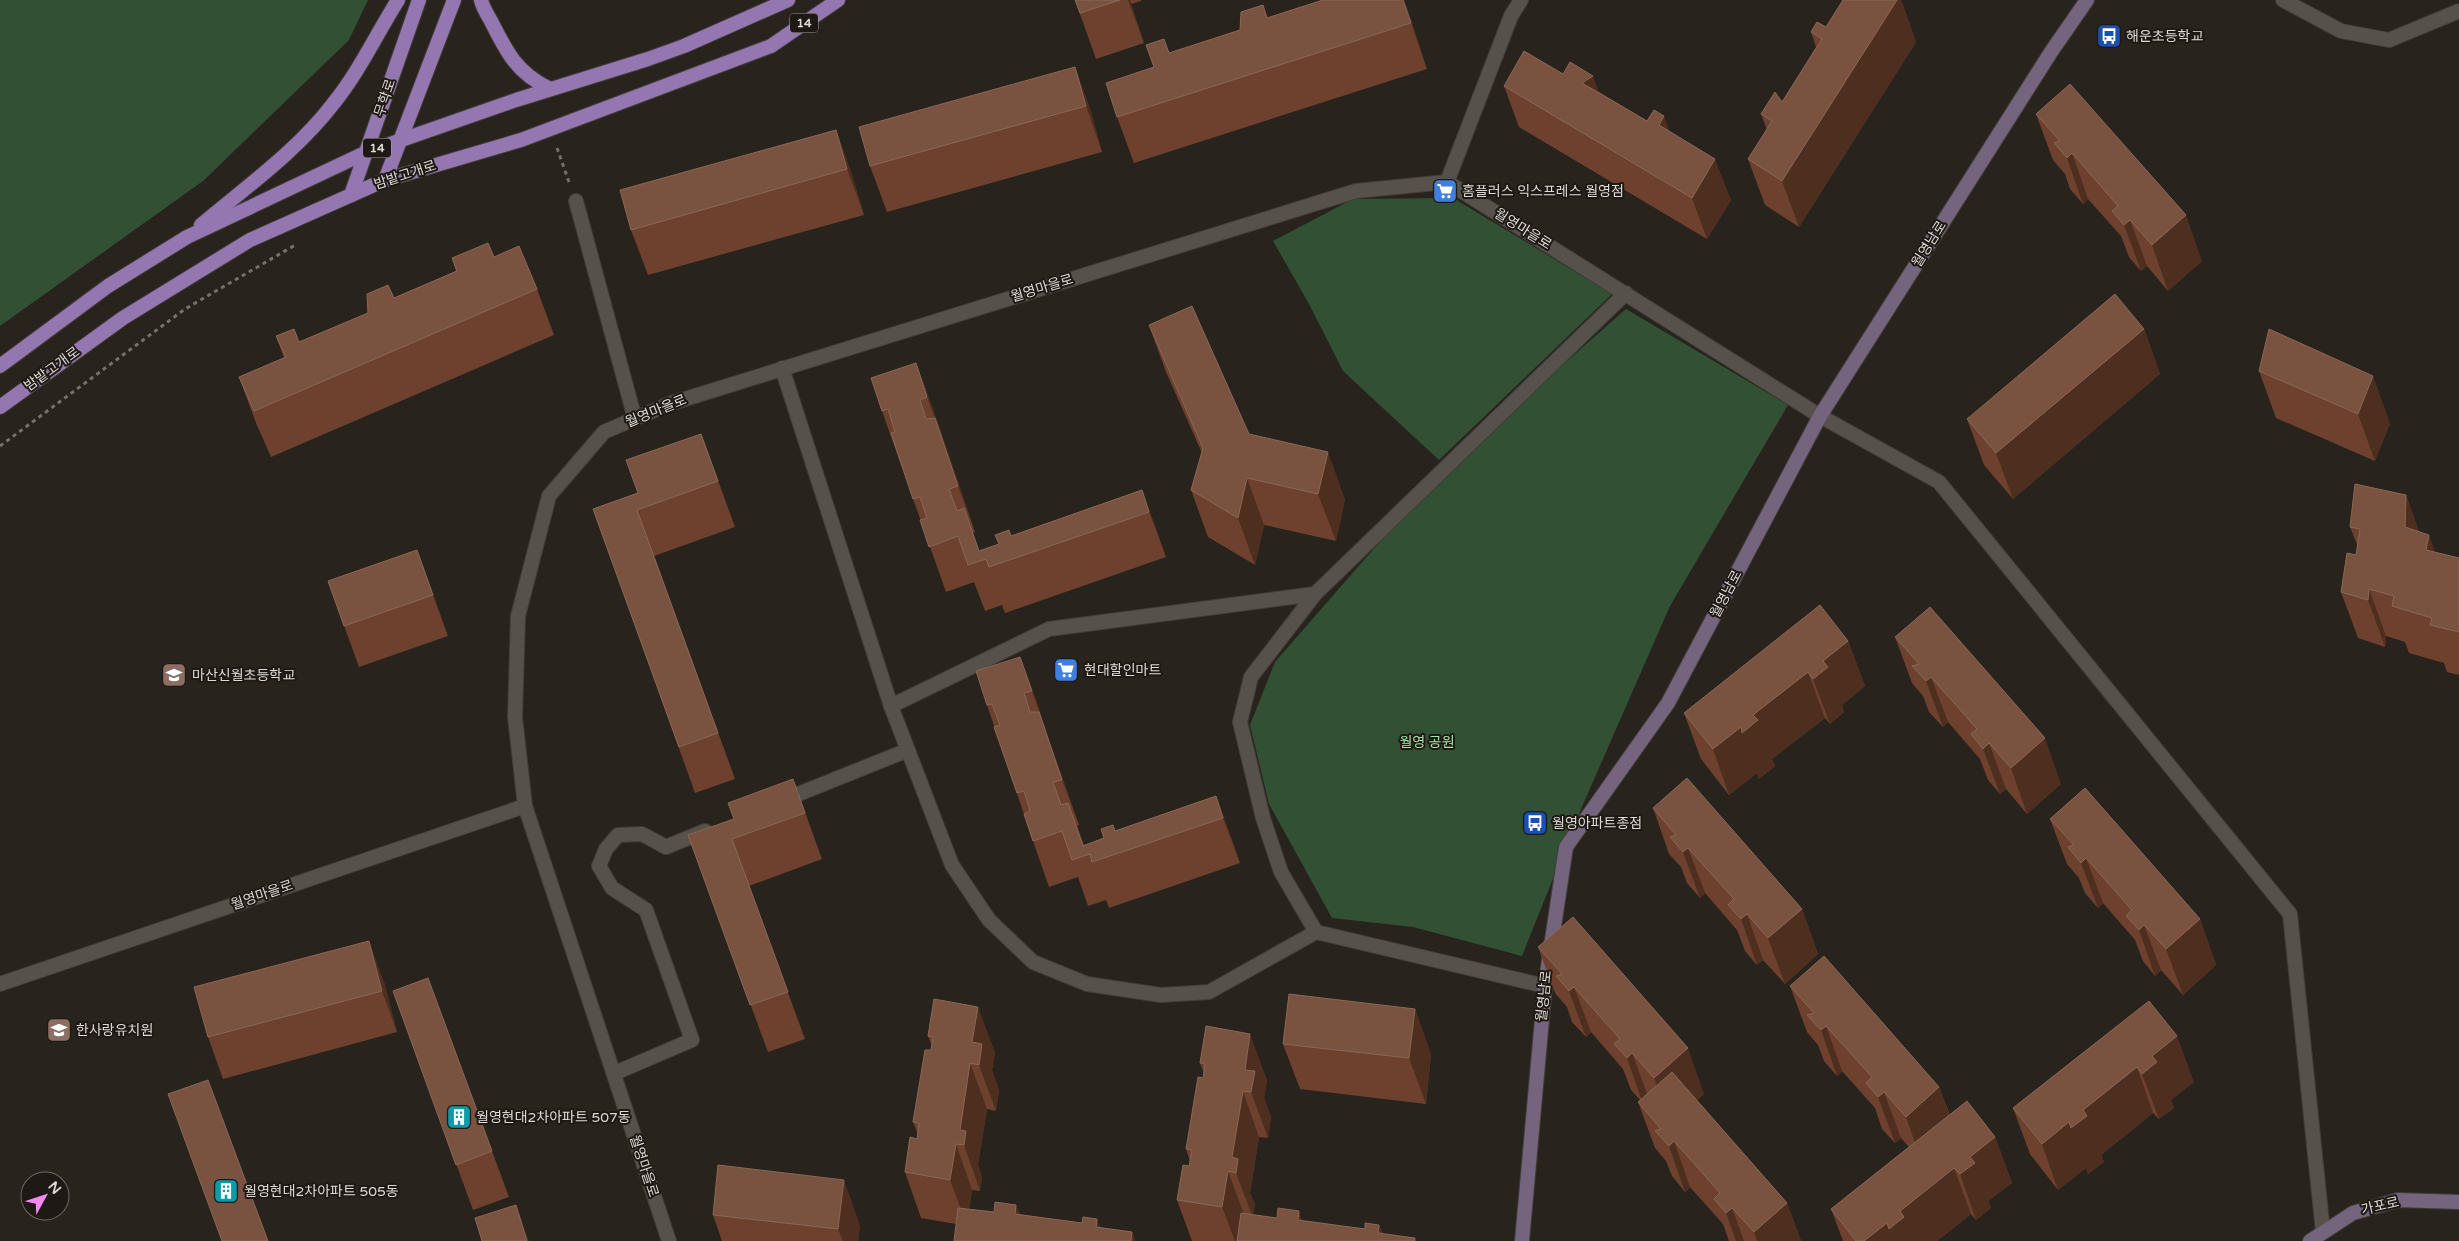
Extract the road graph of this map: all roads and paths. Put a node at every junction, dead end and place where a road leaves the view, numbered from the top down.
1 (398, 0) edge
2 (419, 0) edge
3 (454, 0) edge
4 (481, 0) edge
5 (788, 0) edge
6 (838, 0) edge
7 (1521, 0) edge
8 (2087, 0) edge
9 (2283, 0) edge
10 (2459, 11) edge
11 (550, 90) junction
12 (554, 139) dead end
13 (400, 140) junction
14 (367, 152) junction
15 (385, 180) junction
16 (1447, 182) junction
17 (352, 195) junction
18 (576, 201) joint
19 (187, 238) junction
20 (299, 243) dead end
21 (1626, 293) junction
22 (0, 366) edge
23 (782, 368) junction
24 (0, 407) edge
25 (1820, 416) junction
26 (635, 419) junction
27 (0, 446) edge
28 (1315, 594) junction
29 (891, 706) junction
30 (908, 750) junction
31 (524, 806) junction
32 (764, 807) edge
33 (720, 825) edge
34 (1316, 932) junction
35 (0, 984) edge
36 (1545, 986) junction
37 (615, 1073) junction
38 (2459, 1202) edge
39 (2323, 1232) junction
40 (669, 1241) edge
41 (1522, 1241) edge
42 (2310, 1241) edge

1 - 19 main road
2 - 14 main road, 무학로
3 - 13 main road, 무학로
4 - 11 main road
5 - 11 main road, 14
6 - 15 main road, 밤밭고개로 / 14
7 - 16 street
8 - 25 main road, 월영남로
9 - 10 street
11 - 13 main road, 14
12 - 18 path
13 - 14 main road, 14
13 - 15 main road, 무학로
14 - 17 main road, 무학로
14 - 19 main road, 14
15 - 17 main road, 밤밭고개로 / 14
16 - 21 street, 월영마을로
16 - 23 street, 월영마을로
17 - 24 main road, 밤밭고개로 / 14
18 - 26 street
19 - 22 main road, 14
20 - 27 path
21 - 25 street, 월영마을로
21 - 28 street
23 - 26 street, 월영마을로
23 - 29 street
25 - 36 main road, 월영남로
25 - 39 street, 월영마을로
26 - 31 street, 월영마을로
28 - 29 street
28 - 34 street
29 - 30 street
30 - 32 street
30 - 34 street
31 - 35 street, 월영마을로
31 - 37 street, 월영마을로
33 - 37 street
34 - 36 street
36 - 41 main road, 월영남로
37 - 40 street, 월영마을로
38 - 39 main road, 가포로
39 - 42 main road, 가포로

